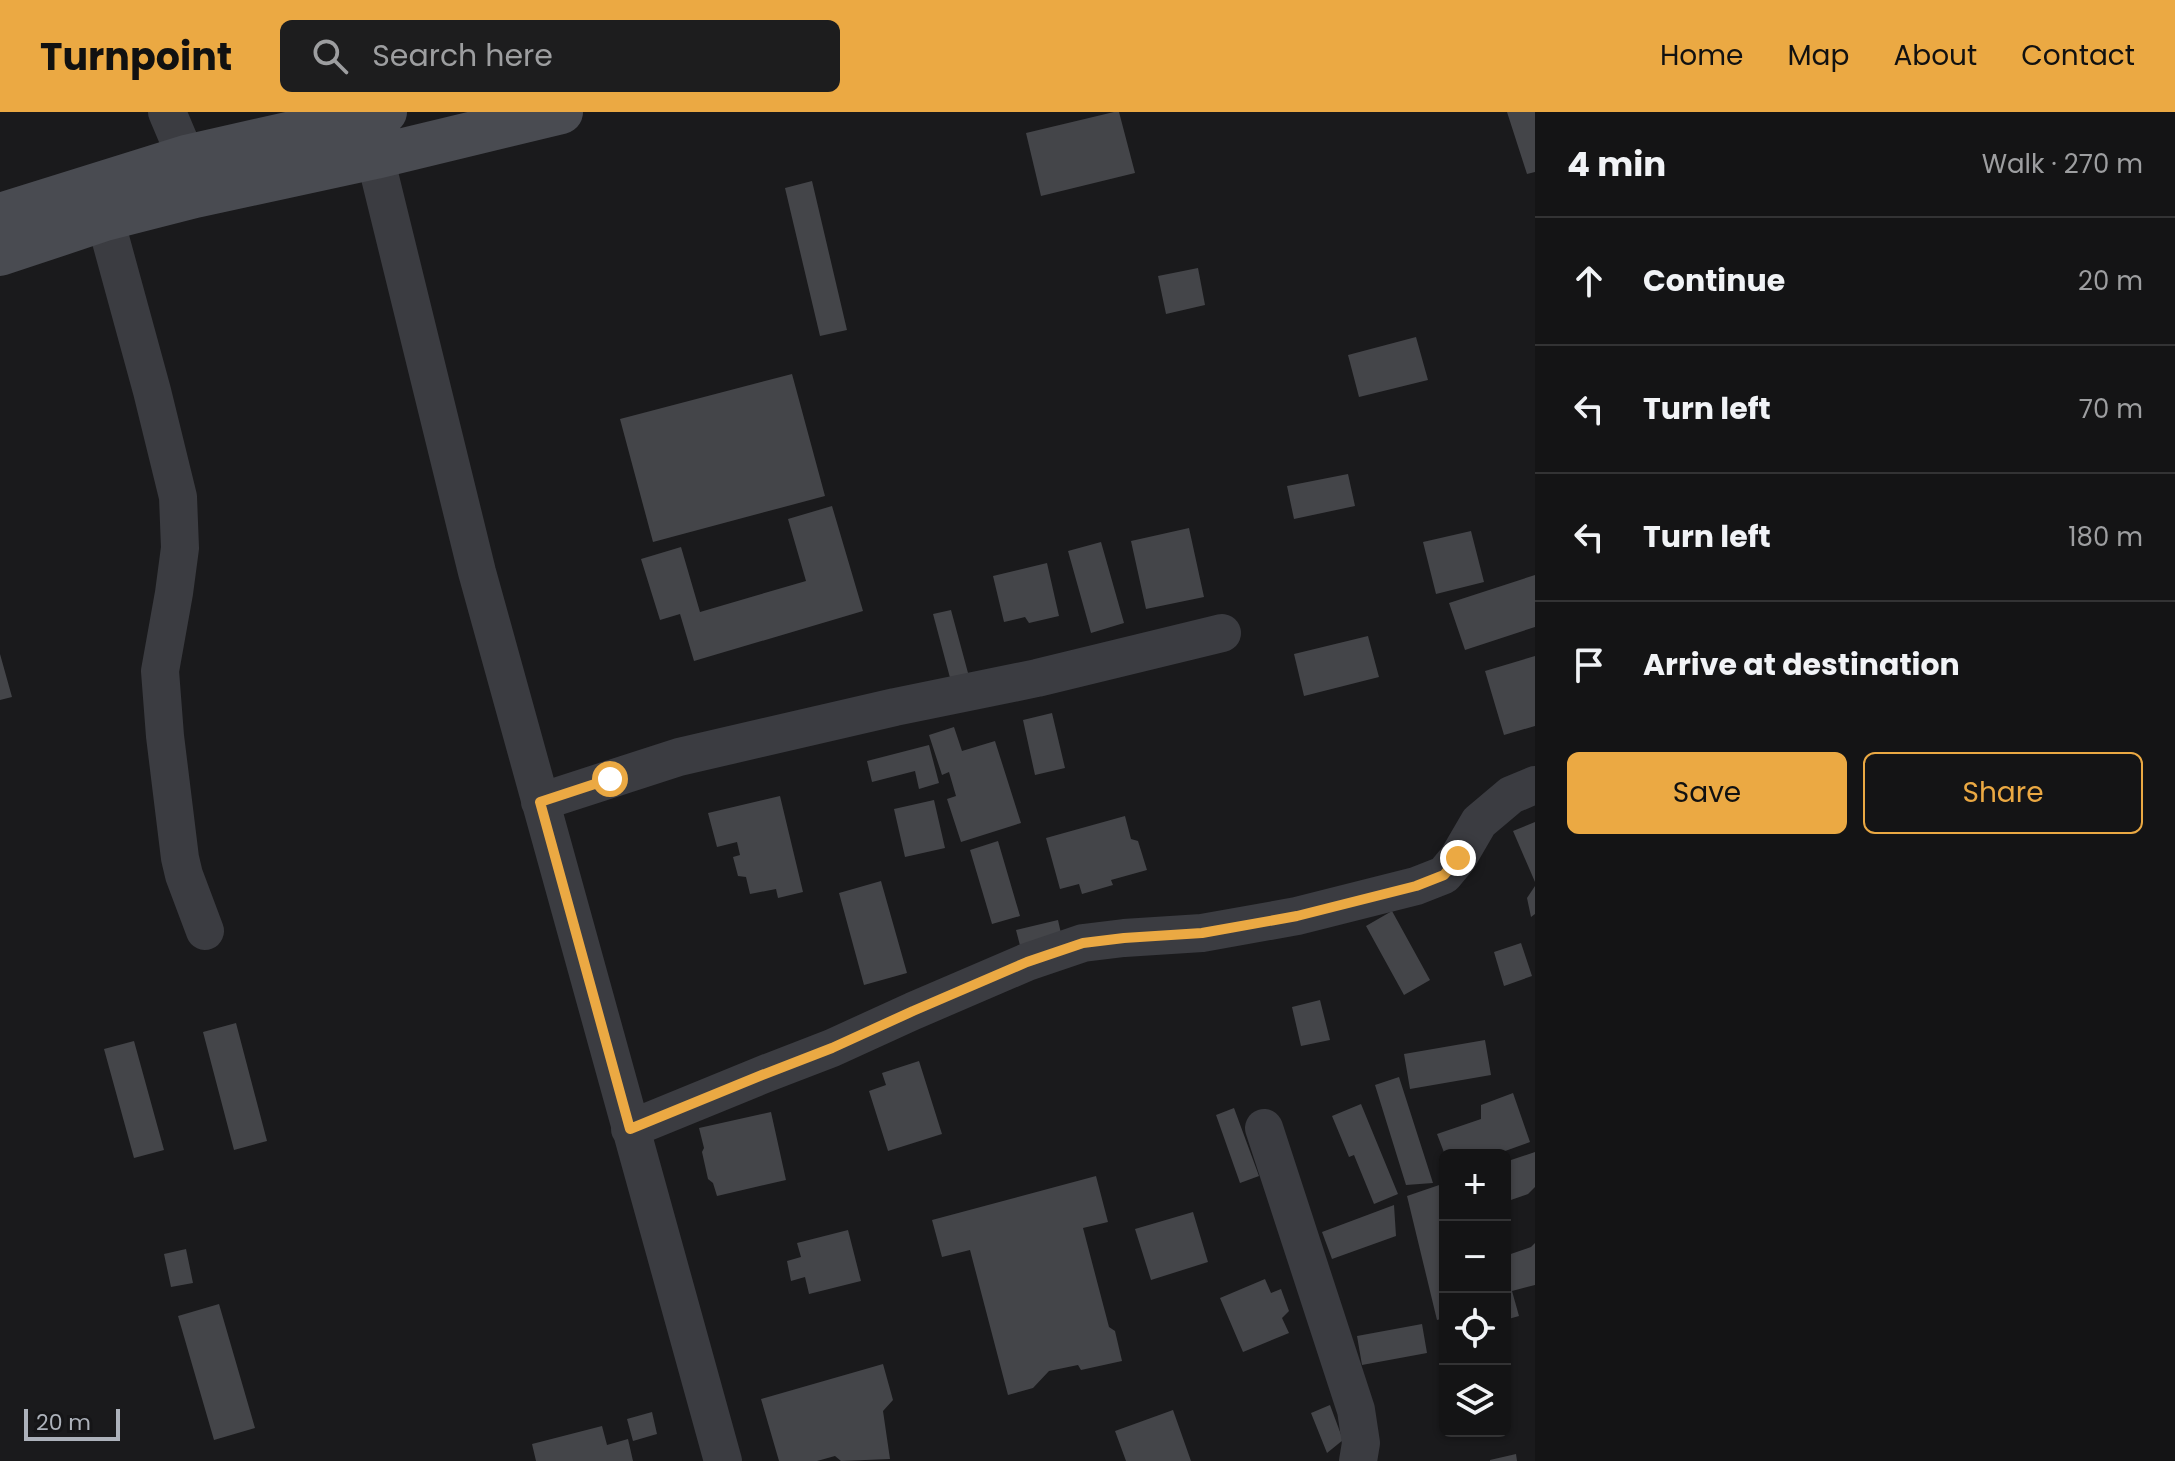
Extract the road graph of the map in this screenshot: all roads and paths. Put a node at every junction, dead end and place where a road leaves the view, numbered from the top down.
1 (167, 112) edge
2 (385, 112) edge
3 (561, 112) edge
4 (375, 157) junction
5 (191, 177) junction
6 (0, 215) edge
7 (105, 219) junction
8 (0, 254) edge
9 (1222, 633) dead end
10 (1535, 785) edge
11 (540, 802) junction
12 (205, 931) dead end
13 (1264, 1128) dead end
14 (630, 1129) junction
15 (723, 1461) edge
16 (1358, 1461) edge

1 - 5 street
2 - 5 main road
3 - 4 main road
4 - 5 main road
4 - 11 street
5 - 6 main road
5 - 7 main road
7 - 8 main road
7 - 12 street
9 - 11 street
10 - 14 street
11 - 14 street
13 - 16 street
14 - 15 street

